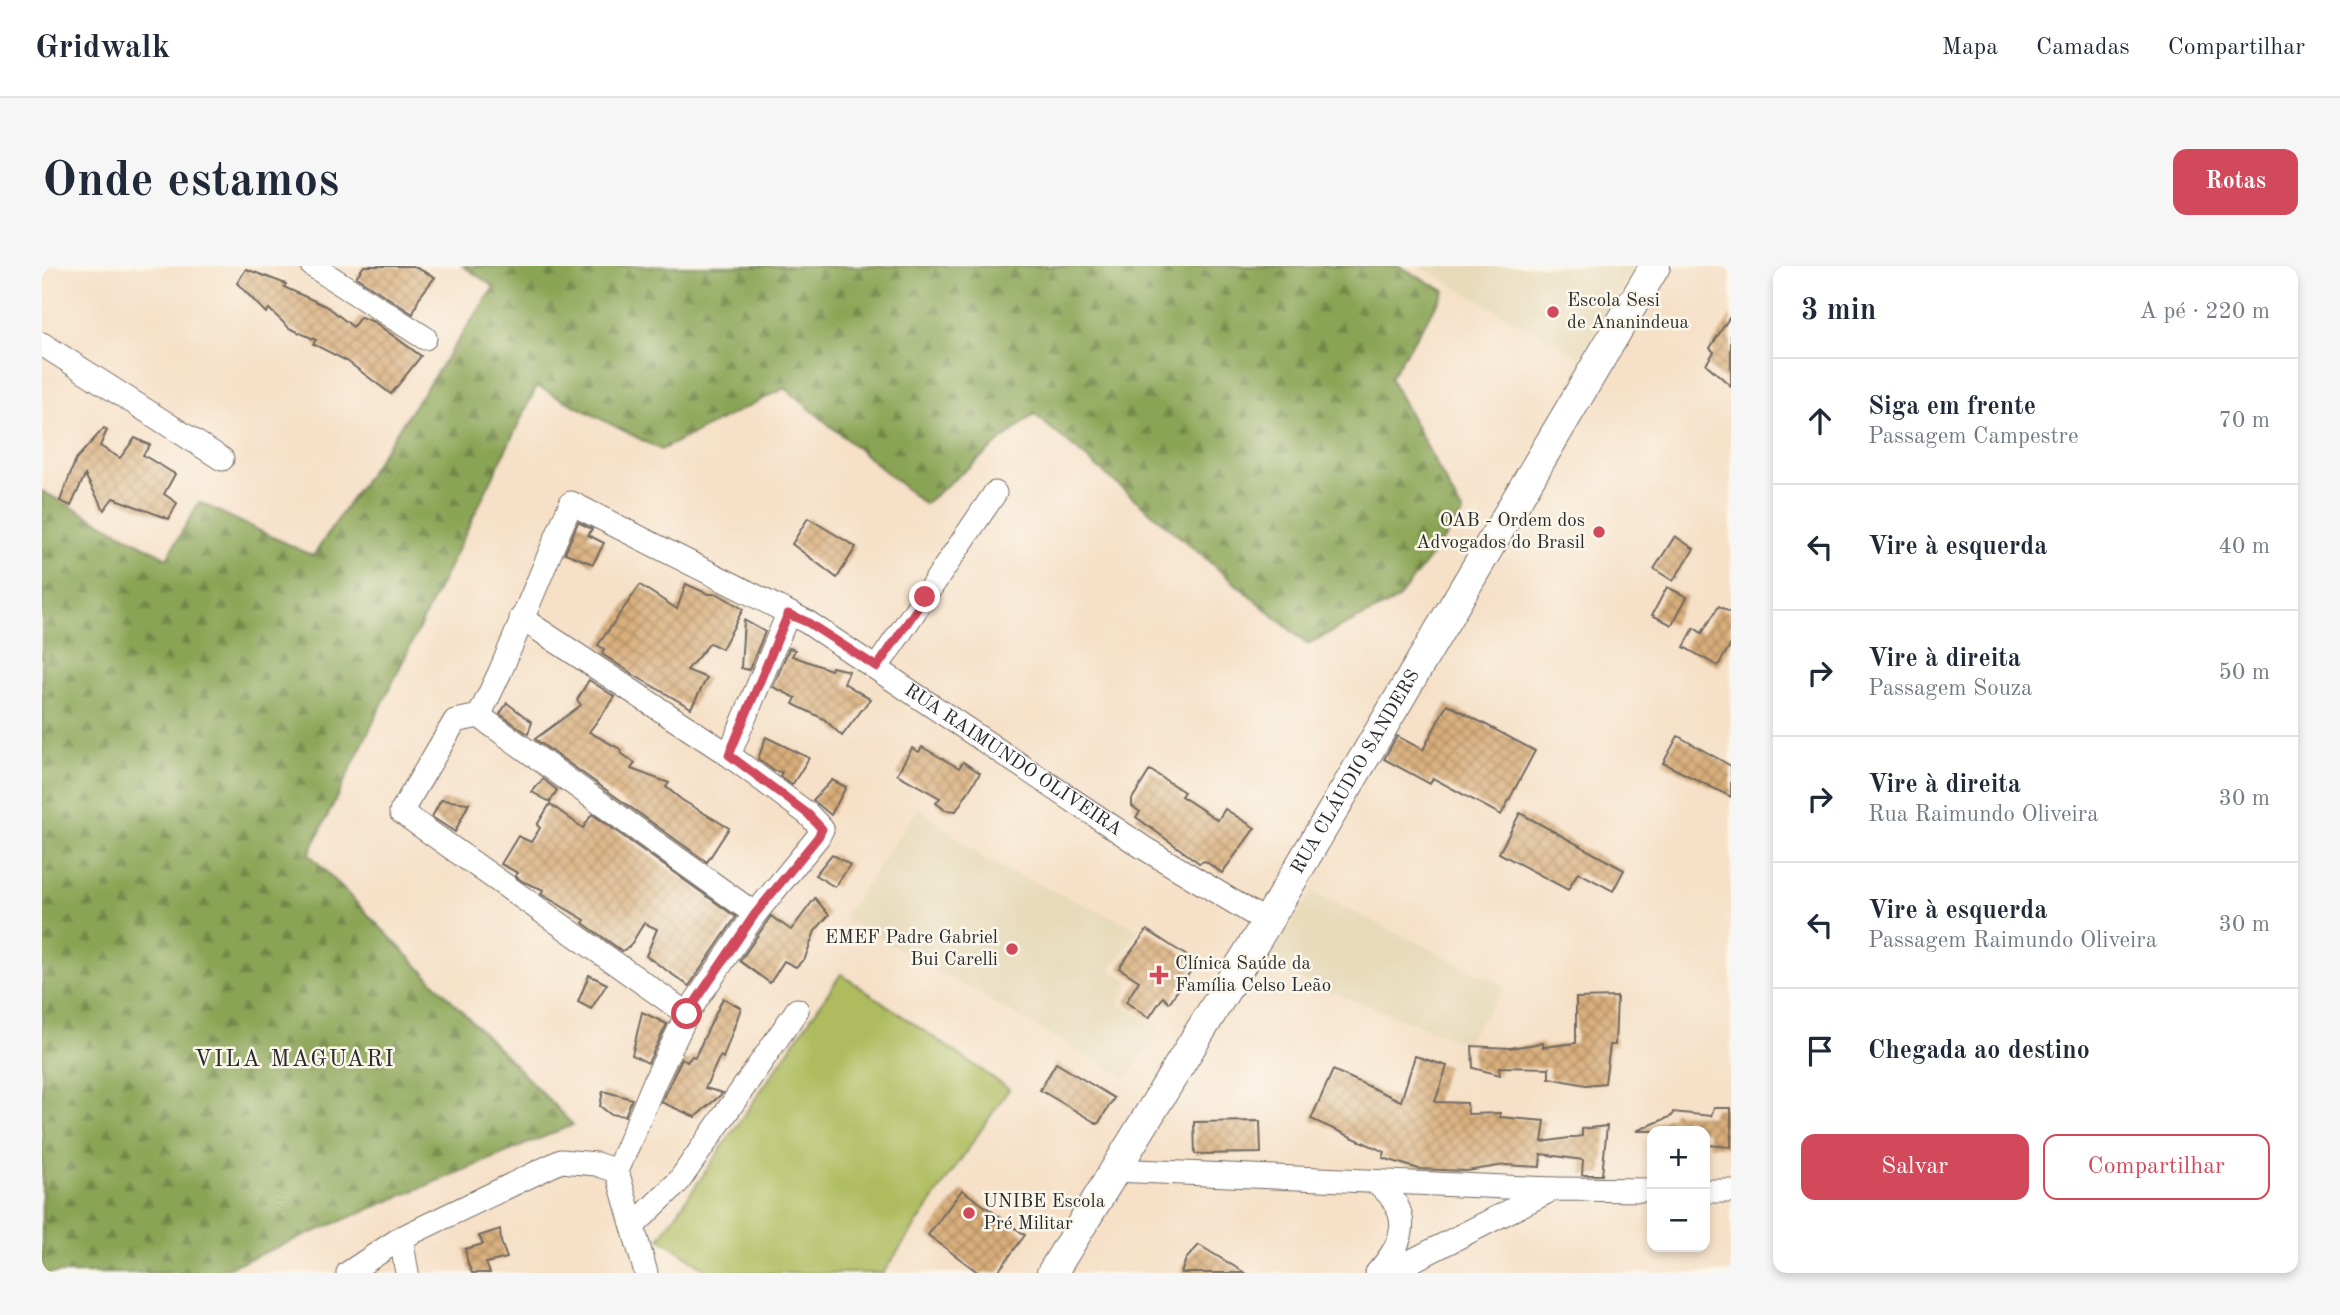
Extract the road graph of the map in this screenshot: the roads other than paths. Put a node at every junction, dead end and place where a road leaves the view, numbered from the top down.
1 (313, 266) edge
2 (1655, 266) edge
3 (425, 338) dead end
4 (42, 344) edge
5 (222, 459) dead end
6 (995, 493) dead end
7 (788, 614) junction
8 (522, 618) junction
9 (877, 667) junction
10 (479, 716) junction
11 (729, 755) junction
12 (755, 914) junction
13 (1267, 922) junction
14 (797, 1010) dead end
15 (687, 1014) junction
16 (1114, 1170) junction
17 (617, 1171) junction
18 (1376, 1182) junction
19 (1553, 1189) junction
20 (1647, 1190) edge
21 (1710, 1191) edge
22 (1731, 1191) edge
23 (633, 1226) junction
24 (401, 1238) junction
25 (348, 1273) edge
26 (407, 1273) edge
27 (646, 1273) edge
28 (1052, 1273) edge
29 (1377, 1273) edge
30 (1388, 1273) edge

1 - 3 street
2 - 13 main road, RUA CLÁUDIO SANDERS
4 - 5 street
6 - 9 street
7 - 8 street, RUA RAIMUNDO OLIVEIRA
7 - 9 street, RUA RAIMUNDO OLIVEIRA
7 - 11 street
8 - 10 street
8 - 11 street
9 - 13 street, RUA RAIMUNDO OLIVEIRA
10 - 12 street
10 - 15 street
11 - 12 street
12 - 15 street
13 - 16 main road, RUA CLÁUDIO SANDERS
14 - 23 street
15 - 17 street
16 - 18 street
16 - 28 main road, RUA CLÁUDIO SANDERS
17 - 23 street
17 - 24 street
18 - 19 street
18 - 29 street
19 - 20 street
19 - 30 street
21 - 22 street
23 - 27 street
24 - 25 street
24 - 26 street

